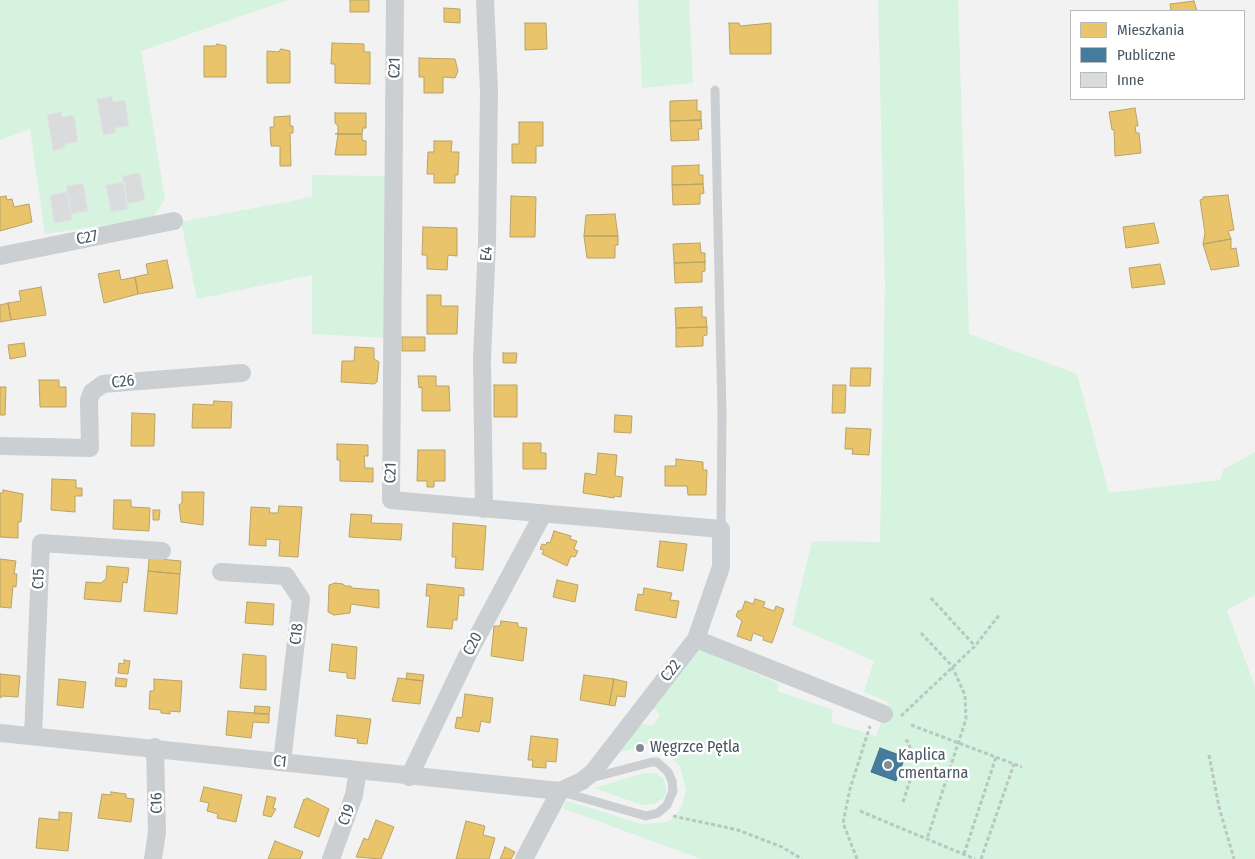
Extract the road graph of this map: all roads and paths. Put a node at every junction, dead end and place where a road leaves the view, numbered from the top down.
1 (395, 0) edge
2 (485, 0) edge
3 (715, 90) dead end
4 (174, 220) dead end
5 (0, 256) edge
6 (242, 373) dead end
7 (0, 446) edge
8 (484, 509) junction
9 (542, 514) junction
10 (721, 529) junction
11 (162, 551) dead end
12 (221, 572) dead end
13 (931, 598) dead end
14 (1000, 614) dead end
15 (921, 633) dead end
16 (696, 639) junction
17 (975, 646) junction
18 (952, 666) junction
19 (885, 715) junction
20 (911, 725) dead end
21 (0, 733) edge
22 (33, 736) junction
23 (0, 737) edge
24 (906, 739) dead end
25 (959, 743) junction
26 (155, 747) junction
27 (1209, 756) dead end
28 (996, 757) junction
29 (282, 762) junction
30 (1014, 764) junction
31 (1022, 767) dead end
32 (358, 770) junction
33 (409, 777) junction
34 (582, 781) junction
35 (560, 791) junction
36 (903, 802) dead end
37 (860, 811) dead end
38 (658, 813) junction
39 (926, 839) junction
40 (964, 854) junction
41 (153, 859) edge
42 (331, 859) edge
43 (524, 859) edge
44 (802, 859) edge
45 (857, 859) edge
46 (975, 859) edge
47 (981, 859) edge
48 (1234, 859) edge

1 - 8 street, C21
2 - 8 street, E4
3 - 10 lane
4 - 5 street, C27
6 - 7 street, C26
8 - 9 street, C21
9 - 10 street, C21
9 - 33 street, C20
10 - 16 street
11 - 22 street, C15
12 - 29 street, C18
13 - 17 path
14 - 17 path
15 - 18 path
16 - 19 street
16 - 34 street, C22
17 - 18 path
18 - 19 path
18 - 25 path
19 - 45 path
20 - 25 path
21 - 22 street, C1
21 - 23 street
22 - 26 street, C1
24 - 36 path
25 - 28 path
25 - 39 path
26 - 29 street, C1
26 - 41 street, C16
27 - 48 path
28 - 30 path
28 - 40 path
29 - 32 street, C1
30 - 31 path
30 - 47 path
32 - 33 street, C1
32 - 42 street, C19
33 - 35 street, C1
34 - 35 street, C22
34 - 38 lane
35 - 38 lane
35 - 43 street
37 - 39 path
38 - 44 path
39 - 40 path
40 - 46 path

